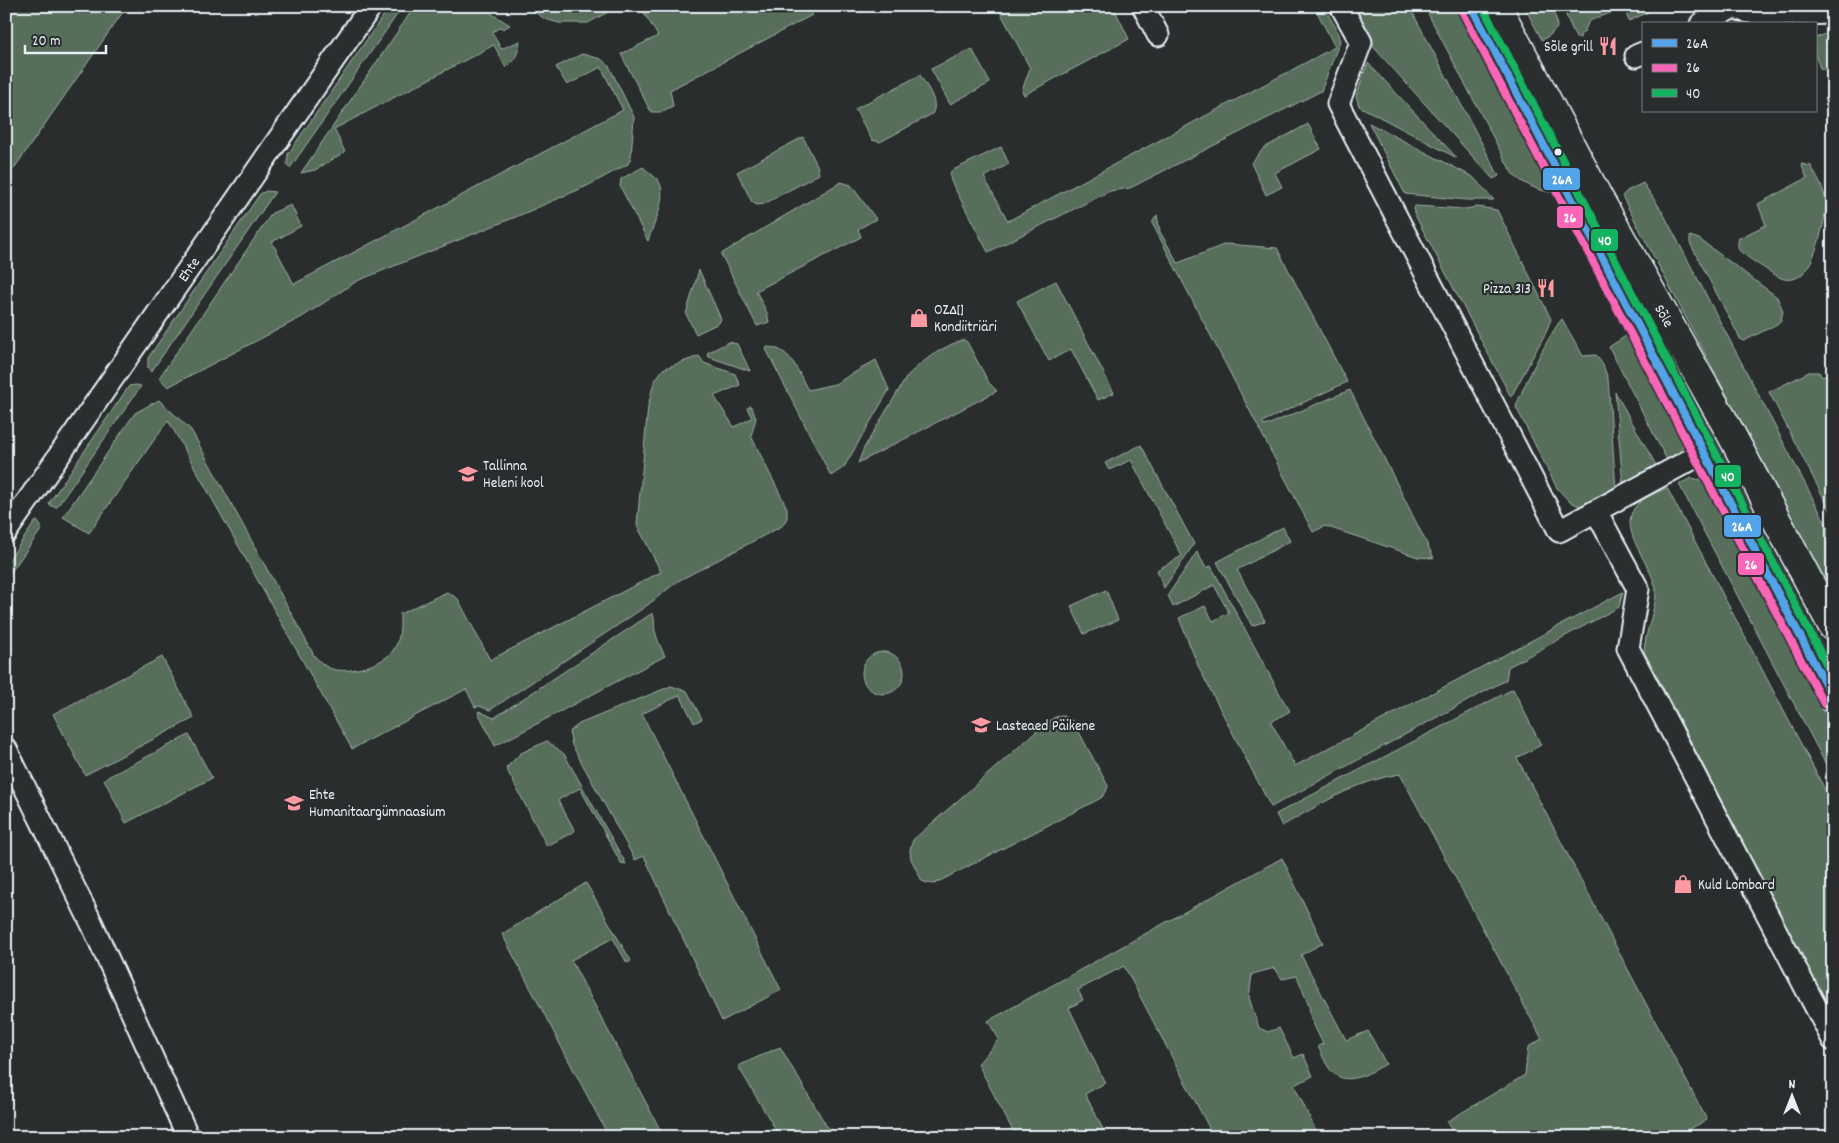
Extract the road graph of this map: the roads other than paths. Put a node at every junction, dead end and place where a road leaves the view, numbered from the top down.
1 (371, 6) edge
2 (1143, 6) edge
3 (1341, 6) edge
4 (1471, 6) edge
5 (1497, 6) edge
6 (1833, 13) edge
7 (1704, 22) edge
8 (1158, 35) dead end
9 (1703, 453) junction
10 (1596, 511) junction
11 (6, 532) edge
12 (1833, 627) edge
13 (1833, 699) edge
14 (6, 749) edge
15 (1833, 1040) edge
16 (188, 1137) edge

1 - 11 street, Ehte
2 - 8 street
3 - 10 street
4 - 9 main road, Sõle
5 - 12 main road, Sõle
6 - 7 street
9 - 10 street
9 - 13 main road, Sõle
10 - 15 street
14 - 16 street

